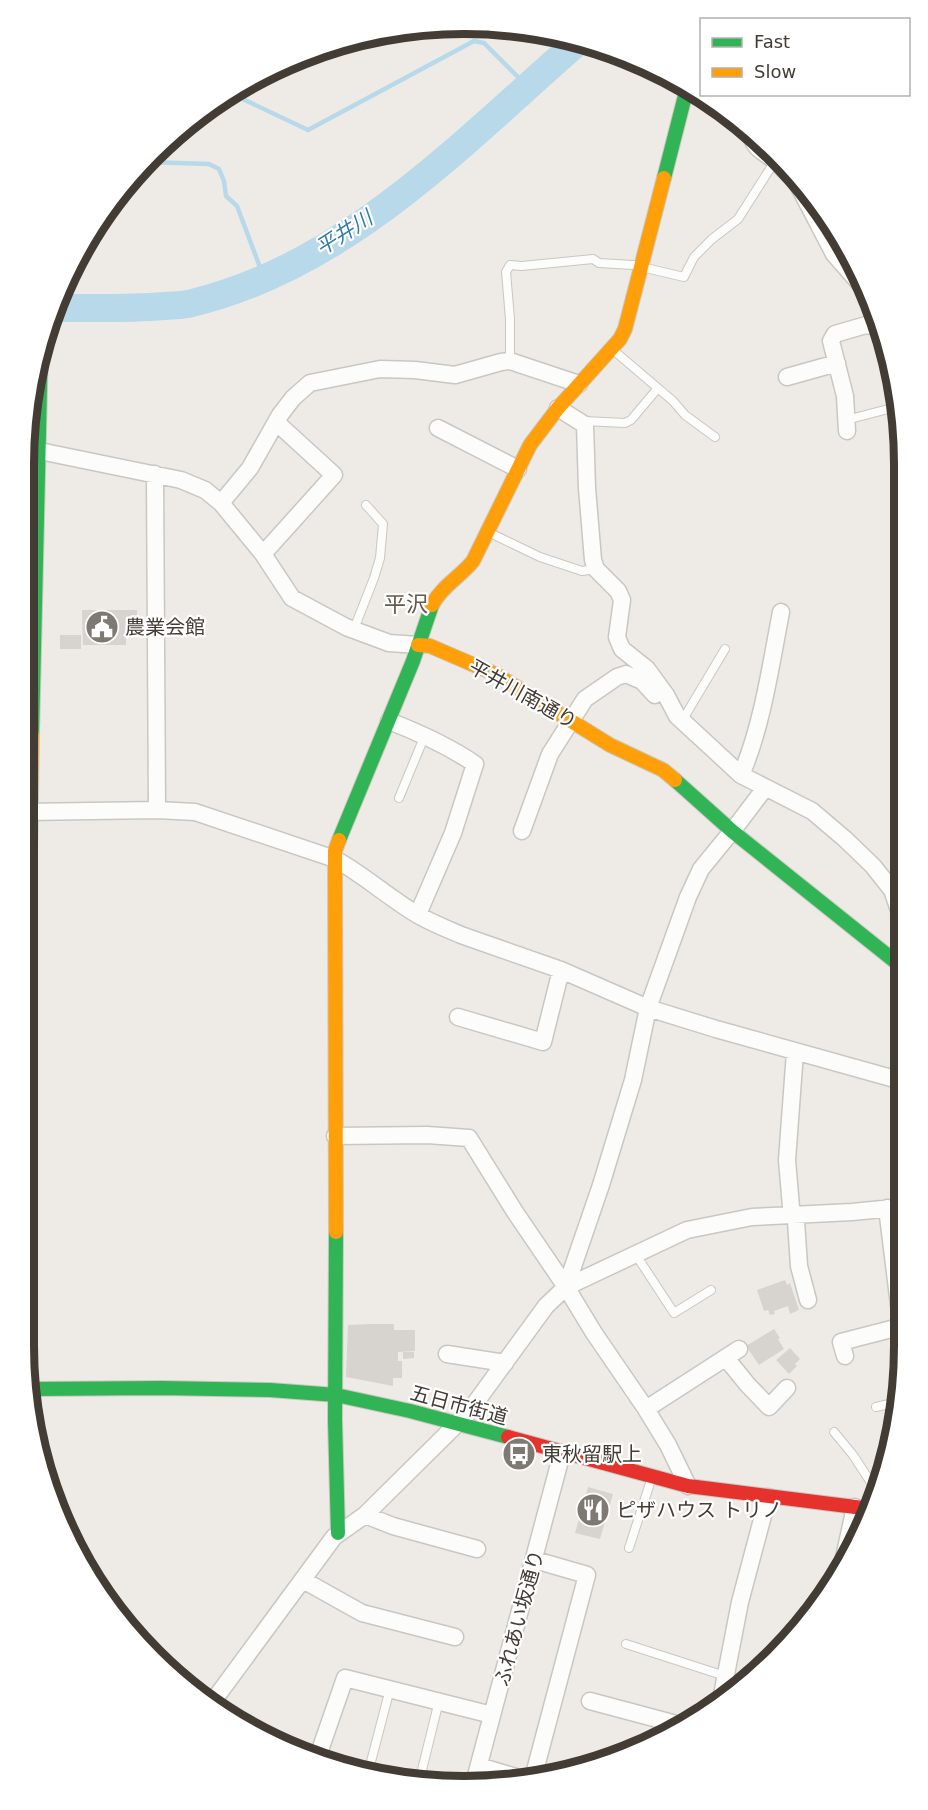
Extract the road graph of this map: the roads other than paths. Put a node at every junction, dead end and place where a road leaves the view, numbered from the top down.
1 (685, 96) edge
2 (774, 166) edge
3 (814, 215) edge
4 (641, 266) junction
5 (845, 267) edge
6 (871, 326) edge
7 (612, 348) junction
8 (510, 361) junction
9 (837, 363) junction
10 (787, 377) dead end
11 (579, 384) junction
12 (658, 388) junction
13 (40, 395) edge
14 (558, 408) junction
15 (890, 410) edge
16 (577, 420) junction
17 (276, 422) junction
18 (847, 426) joint
19 (438, 428) dead end
20 (35, 437) edge
21 (715, 437) dead end
22 (35, 450) edge
23 (34, 464) edge
24 (518, 469) junction
25 (155, 474) junction
26 (221, 503) junction
27 (366, 505) dead end
28 (487, 532) junction
29 (263, 554) junction
30 (34, 562) edge
31 (596, 569) junction
32 (781, 612) dead end
33 (354, 629) junction
34 (418, 645) junction
35 (725, 649) dead end
36 (680, 719) junction
37 (389, 721) junction
38 (571, 721) junction
39 (425, 734) junction
40 (741, 775) junction
41 (765, 788) junction
42 (399, 798) dead end
43 (157, 810) junction
44 (34, 812) edge
45 (522, 831) dead end
46 (732, 831) junction
47 (335, 859) junction
48 (894, 885) edge
49 (418, 914) junction
50 (894, 961) edge
51 (561, 970) junction
52 (648, 1008) junction
53 (458, 1017) dead end
54 (795, 1052) junction
55 (894, 1079) edge
56 (335, 1136) junction
57 (894, 1208) edge
58 (793, 1216) junction
59 (636, 1255) junction
60 (566, 1287) junction
61 (711, 1290) dead end
62 (808, 1300) dead end
63 (894, 1328) edge
64 (447, 1354) dead end
65 (845, 1356) dead end
66 (505, 1363) junction
67 (788, 1388) dead end
68 (37, 1389) edge
69 (336, 1395) junction
70 (890, 1404) edge
71 (876, 1407) dead end
72 (646, 1409) junction
73 (455, 1424) junction
74 (834, 1432) dead end
75 (562, 1453) junction
76 (652, 1477) junction
77 (871, 1483) edge
78 (688, 1486) junction
79 (768, 1497) junction
80 (862, 1508) edge
81 (365, 1515) junction
82 (338, 1533) junction
83 (629, 1548) dead end
84 (477, 1549) dead end
85 (535, 1560) junction
86 (303, 1580) junction
87 (455, 1637) dead end
88 (626, 1644) dead end
89 (725, 1677) junction
90 (723, 1688) edge
91 (390, 1689) junction
92 (216, 1697) edge
93 (439, 1701) junction
94 (590, 1701) dead end
95 (492, 1715) junction
96 (670, 1722) edge
97 (320, 1751) edge
98 (370, 1765) edge
99 (479, 1766) junction
100 (535, 1769) edge
101 (421, 1773) edge
102 (506, 1773) edge
103 (476, 1776) edge

1 - 4 street
2 - 4 lane
3 - 5 street
4 - 7 street
4 - 8 lane
6 - 9 street
7 - 11 street
7 - 12 lane
8 - 11 street
8 - 17 street
9 - 10 street
9 - 18 street
11 - 14 street
12 - 16 lane
12 - 21 lane
13 - 20 street
14 - 16 street
14 - 24 street
15 - 18 lane
16 - 31 street
17 - 26 street
17 - 29 street
19 - 24 street
22 - 25 street, 平井川南通り
23 - 30 street
24 - 28 street
25 - 26 street, 平井川南通り
25 - 43 street
26 - 29 street, 平井川南通り
27 - 33 lane
28 - 31 lane
28 - 34 street
29 - 33 street, 平井川南通り
31 - 36 street
32 - 40 street
33 - 34 street, 平井川南通り
34 - 37 street
34 - 38 street, 平井川南通り
35 - 36 lane
36 - 38 street
36 - 40 street
37 - 39 street
37 - 47 street
38 - 45 street
38 - 46 street, 平井川南通り
39 - 42 lane
39 - 49 street
40 - 41 street
41 - 46 street
41 - 48 street
43 - 44 street
43 - 47 street
46 - 50 street, 平井川南通り
46 - 52 street
47 - 49 street
47 - 56 street
49 - 51 street
51 - 52 street
51 - 53 street
52 - 54 street
52 - 60 street
54 - 55 street
54 - 58 street
56 - 60 street
56 - 69 street
57 - 58 street
58 - 59 street
58 - 62 street
59 - 60 street
59 - 61 lane
60 - 66 street
60 - 72 street
63 - 65 street
64 - 66 street
66 - 73 street
67 - 72 street
68 - 69 street, 五日市街道
69 - 73 street, 五日市街道
69 - 82 street
70 - 71 lane
72 - 78 street
73 - 75 street, 五日市街道
73 - 81 street
74 - 77 lane
75 - 76 street, 五日市街道
75 - 85 street, ふれあい坂通り
76 - 78 street, 五日市街道
76 - 83 lane
78 - 79 street, 五日市街道
79 - 80 street, 五日市街道
79 - 89 street
81 - 82 street
81 - 84 street
82 - 86 street
85 - 95 street, ふれあい坂通り
85 - 100 street
86 - 87 street
86 - 92 street
88 - 89 lane
89 - 90 street
91 - 93 street
91 - 97 street
91 - 98 lane
93 - 95 street
93 - 101 lane
94 - 96 street
95 - 99 street, ふれあい坂通り
99 - 102 street
99 - 103 street, ふれあい坂通り

